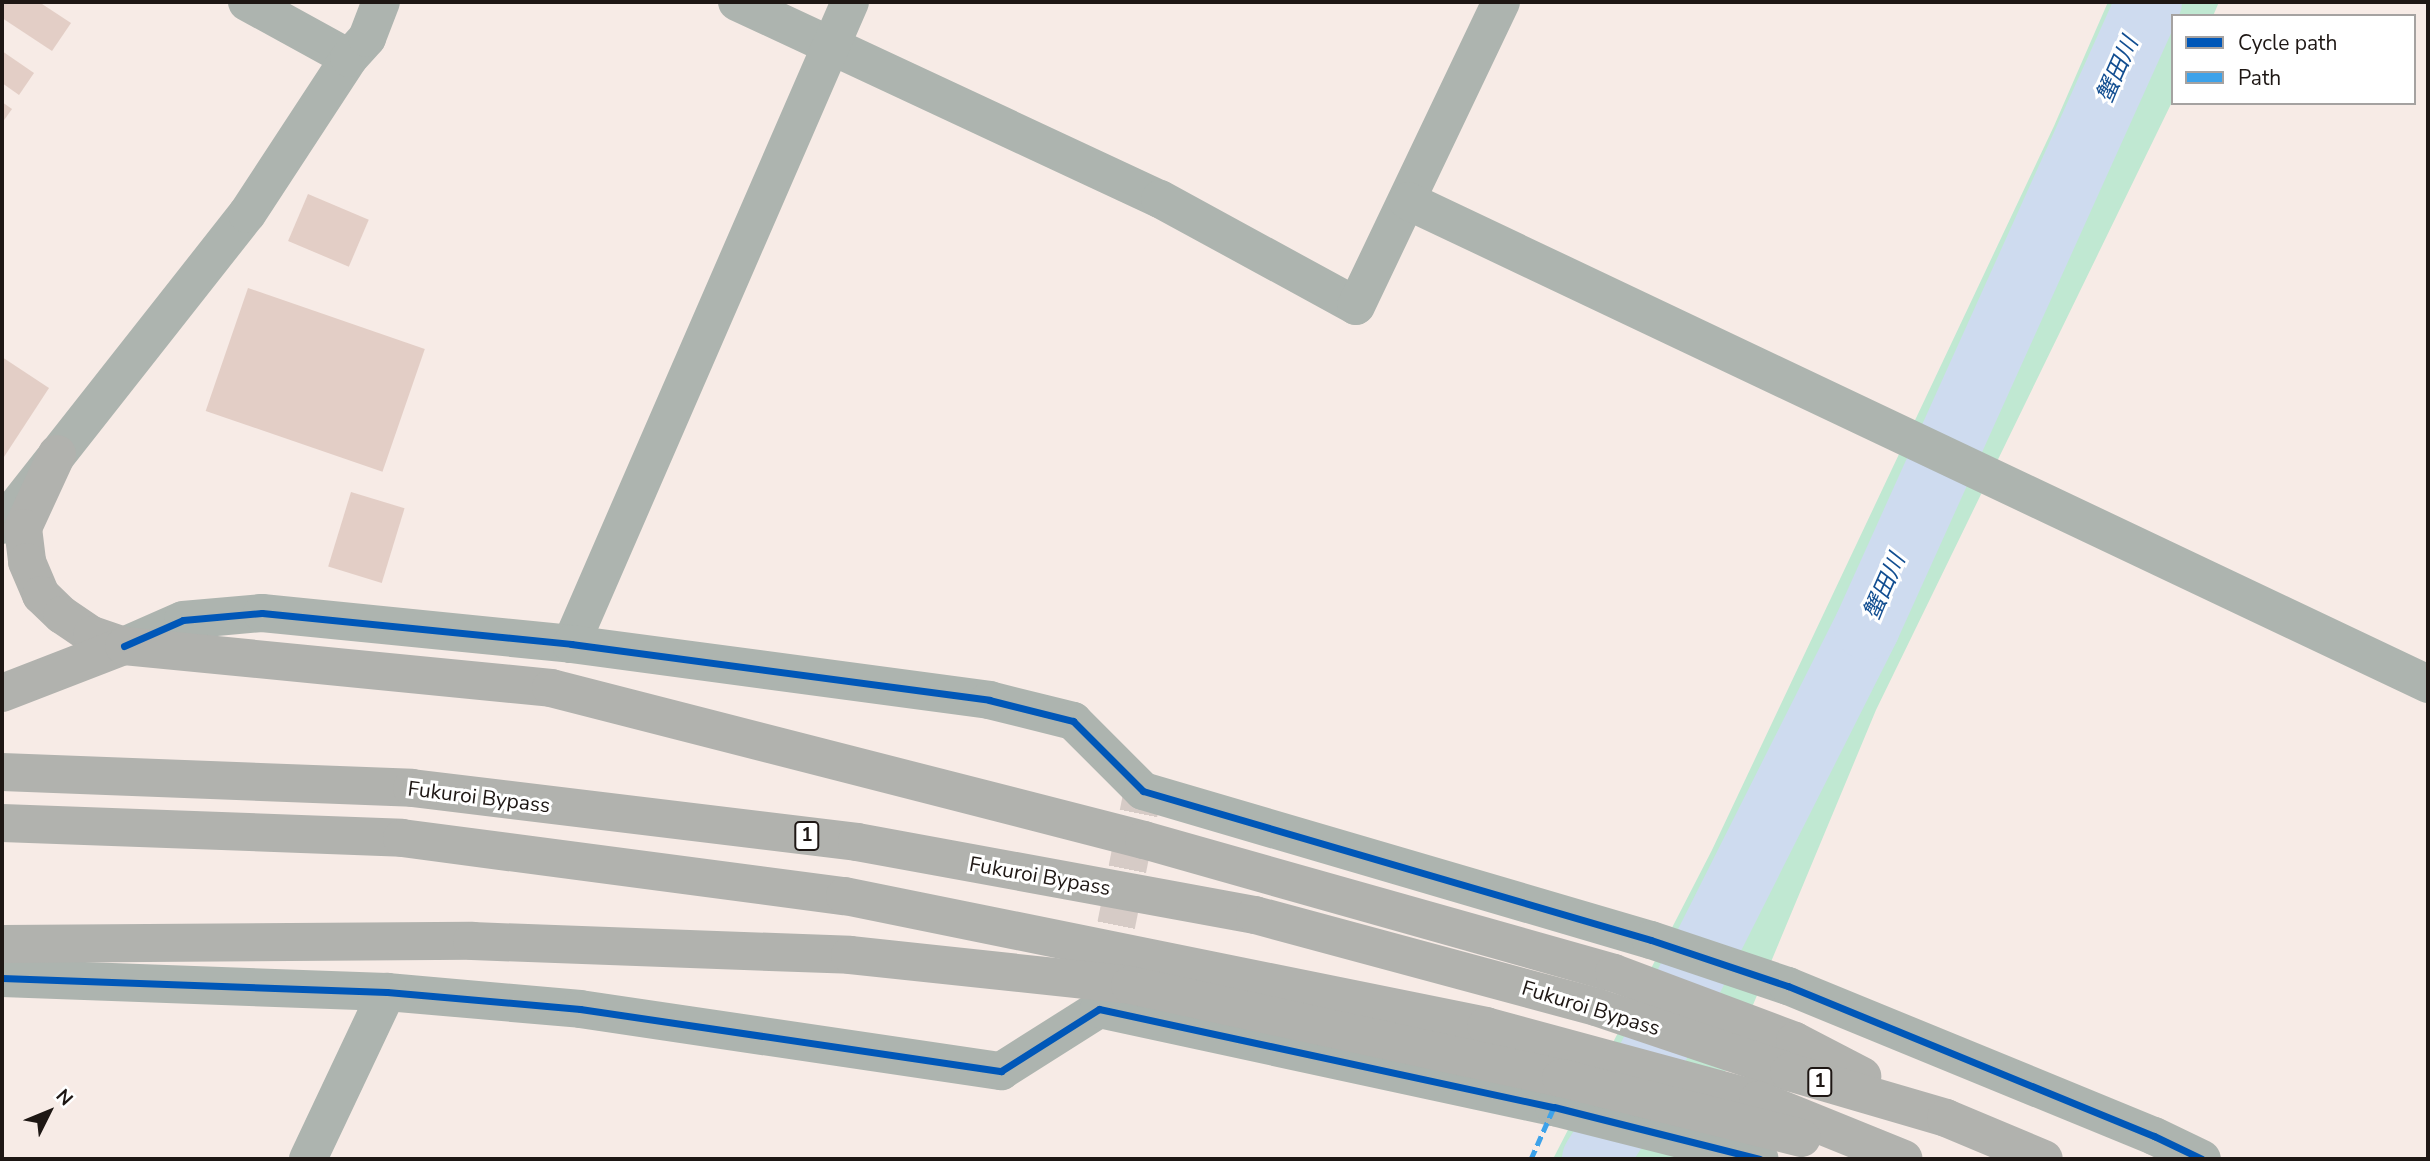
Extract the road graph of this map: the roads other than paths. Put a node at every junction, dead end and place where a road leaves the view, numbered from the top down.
1 (247, 2) edge
2 (381, 2) edge
3 (737, 2) edge
4 (850, 2) edge
5 (1501, 2) edge
6 (832, 47) junction
7 (349, 58) junction
8 (1408, 201) junction
9 (57, 454) junction
10 (2, 525) edge
11 (571, 645) junction
12 (124, 646) junction
13 (2428, 684) edge
14 (2, 693) edge
15 (2, 772) edge
16 (2, 823) edge
17 (2, 944) edge
18 (2, 978) edge
19 (387, 992) junction
20 (1569, 1080) junction
21 (1946, 1118) junction
22 (308, 1159) edge
23 (1760, 1159) edge
24 (1889, 1159) edge
25 (1904, 1159) edge
26 (2044, 1159) edge
27 (2202, 1159) edge

1 - 7 street
2 - 7 street
3 - 6 street
4 - 6 street
5 - 8 street
6 - 8 street
6 - 11 street
7 - 9 street
8 - 13 street
9 - 10 street
9 - 12 highway
11 - 12 street
11 - 27 street
12 - 14 highway
12 - 21 highway
15 - 21 highway, Fukuroi Bypass / 1
16 - 20 highway, Fukuroi Bypass / 1
17 - 20 highway
18 - 19 street
19 - 20 street
19 - 22 street
20 - 23 street
20 - 24 highway
20 - 25 highway, Fukuroi Bypass / 1
21 - 26 highway, Fukuroi Bypass / 1

